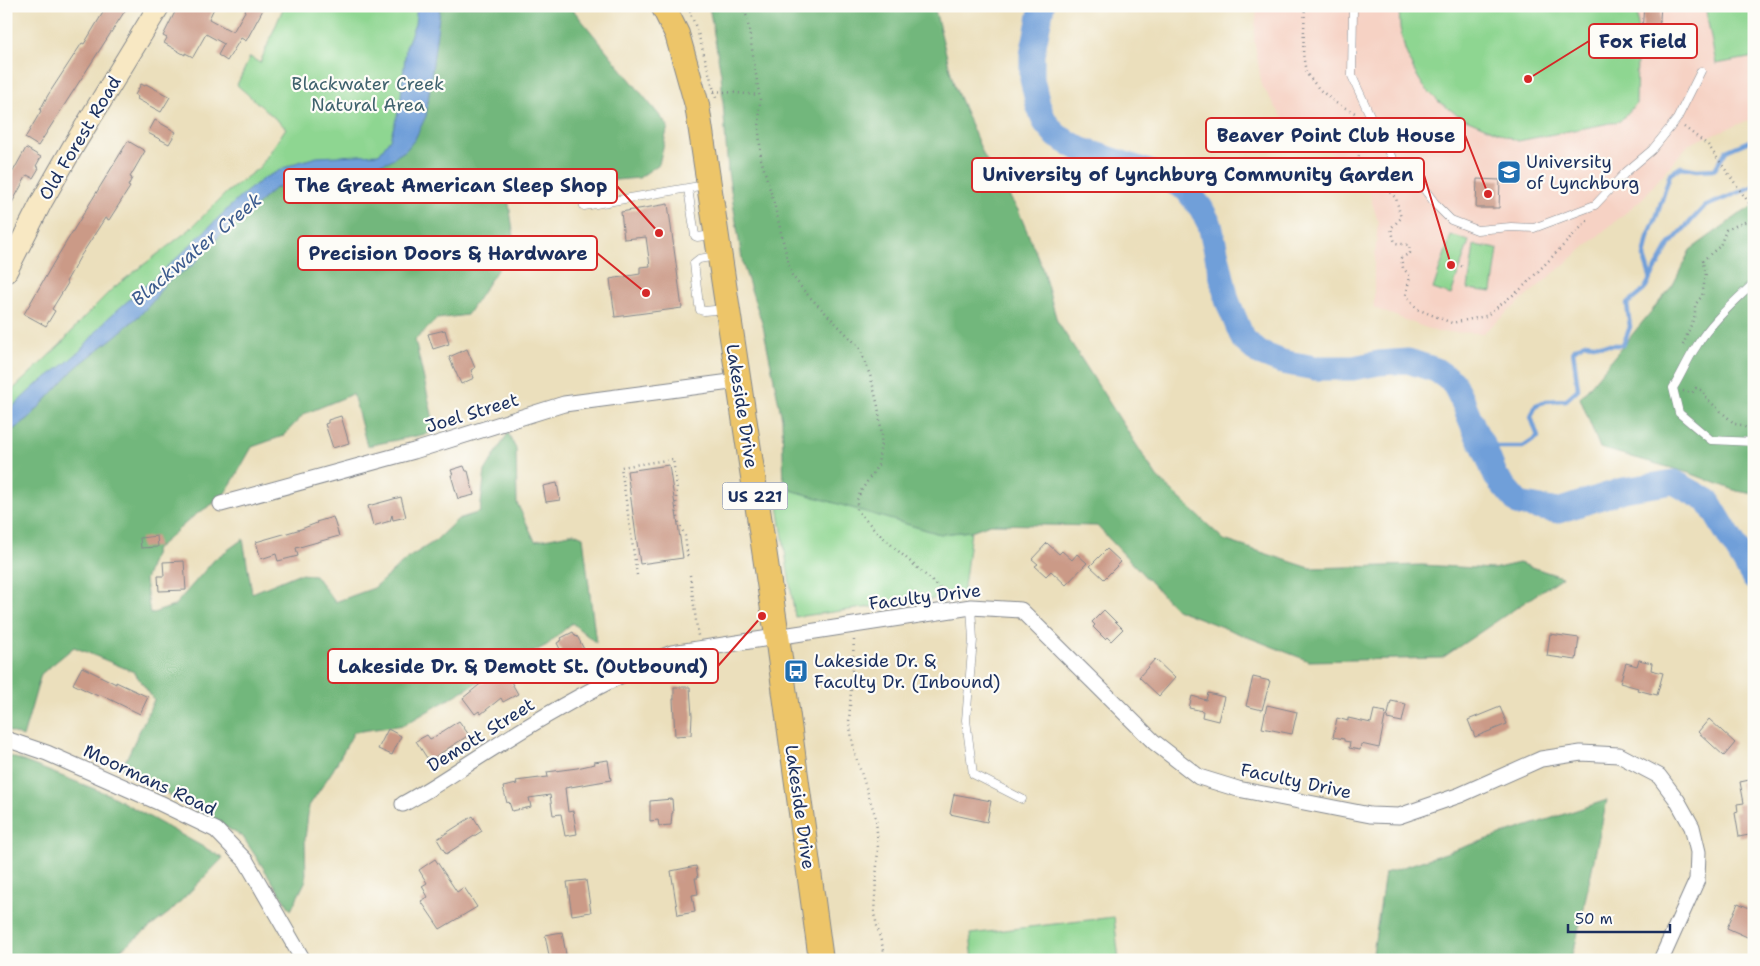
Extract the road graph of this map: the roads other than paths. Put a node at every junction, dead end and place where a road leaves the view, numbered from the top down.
1 (159, 6) edge
2 (663, 6) edge
3 (1354, 6) edge
4 (1701, 71) dead end
5 (698, 186) junction
6 (584, 206) dead end
7 (6, 272) edge
8 (1754, 283) edge
9 (738, 381) junction
10 (1754, 442) edge
11 (221, 504) dead end
12 (971, 607) junction
13 (777, 636) junction
14 (6, 739) edge
15 (1022, 799) dead end
16 (403, 804) dead end
17 (303, 960) edge
18 (821, 960) edge
19 (1661, 960) edge

1 - 7 main road, Old Forest Road
2 - 5 main road, Lakeside Drive / US 221
3 - 4 lane
5 - 6 lane
5 - 9 main road, Lakeside Drive / US 221
8 - 10 lane
9 - 11 street, Joel Street
9 - 13 main road, Lakeside Drive / US 221
12 - 13 street, Faculty Drive
12 - 15 lane
12 - 19 street, Faculty Drive
13 - 16 street, Demott Street
13 - 18 main road, Lakeside Drive / US 221
14 - 17 street, Moormans Road

